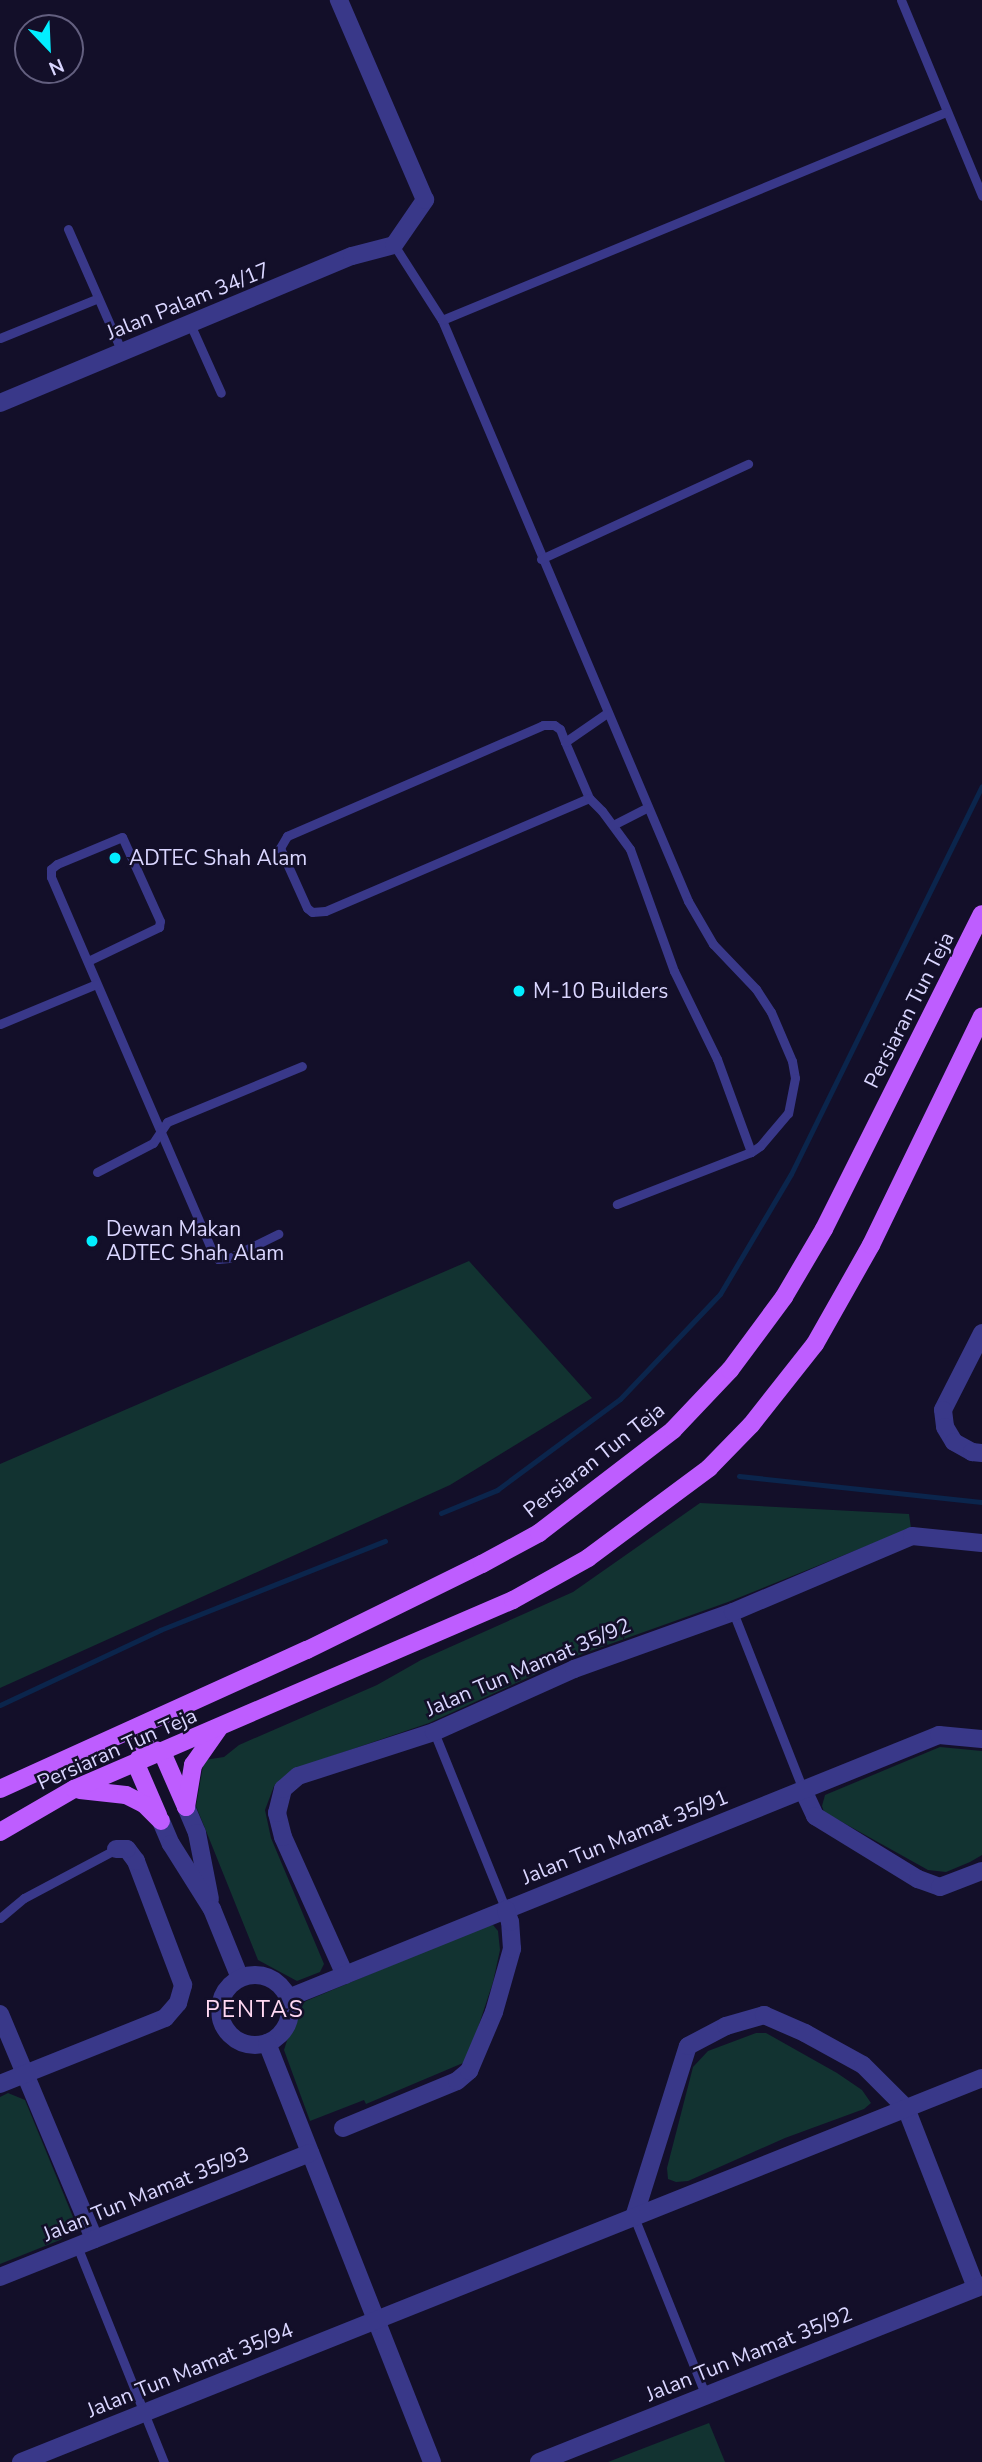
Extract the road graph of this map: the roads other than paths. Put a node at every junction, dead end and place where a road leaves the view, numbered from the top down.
1 (339, 0) edge
2 (901, 0) edge
3 (946, 112) junction
4 (982, 196) edge
5 (68, 229) dead end
6 (394, 245) junction
7 (96, 299) junction
8 (442, 320) junction
9 (191, 326) junction
10 (0, 338) edge
11 (122, 352) junction
12 (221, 393) dead end
13 (0, 403) edge
14 (748, 464) dead end
15 (541, 559) junction
16 (607, 713) junction
17 (565, 742) junction
18 (589, 797) junction
19 (648, 807) junction
20 (613, 825) junction
21 (982, 914) edge
22 (88, 961) junction
23 (96, 984) junction
24 (982, 1016) edge
25 (0, 1024) edge
26 (302, 1066) dead end
27 (161, 1133) junction
28 (751, 1152) junction
29 (97, 1172) dead end
30 (617, 1204) dead end
31 (278, 1234) dead end
32 (982, 1333) edge
33 (982, 1453) edge
34 (982, 1543) edge
35 (733, 1612) junction
36 (136, 1728) junction
37 (219, 1728) junction
38 (434, 1732) junction
39 (982, 1739) edge
40 (153, 1750) junction
41 (136, 1764) junction
42 (0, 1789) edge
43 (74, 1790) junction
44 (803, 1790) junction
45 (186, 1807) junction
46 (161, 1821) junction
47 (0, 1832) edge
48 (116, 1849) joint
49 (982, 1871) edge
50 (212, 1909) junction
51 (506, 1910) junction
52 (0, 1918) edge
53 (345, 1975) junction
54 (240, 1978) junction
55 (288, 1998) junction
56 (0, 2014) edge
57 (267, 2043) junction
58 (25, 2074) junction
59 (982, 2078) edge
60 (0, 2084) edge
61 (906, 2108) junction
62 (343, 2128) dead end
63 (310, 2153) junction
64 (634, 2217) junction
65 (86, 2243) junction
66 (0, 2277) edge
67 (979, 2287) edge
68 (376, 2319) junction
69 (706, 2396) junction
70 (144, 2413) junction
71 (21, 2462) edge
72 (164, 2462) edge
73 (432, 2462) edge
74 (539, 2462) edge

1 - 6 street
2 - 3 lane
3 - 4 lane
3 - 8 lane
5 - 7 lane
6 - 8 lane
6 - 9 street, Jalan Palam 34/17
7 - 10 lane
7 - 11 lane
8 - 15 lane
9 - 11 street, Jalan Palam 34/17
9 - 12 lane
11 - 13 street, Jalan Palam 34/17
14 - 15 lane
15 - 16 lane
16 - 17 lane
16 - 19 lane
17 - 18 lane
17 - 18 lane
18 - 20 lane
19 - 20 lane
19 - 28 lane
20 - 28 lane
21 - 36 main road, Persiaran Tun Teja
22 - 22 lane
22 - 23 lane
23 - 25 lane
23 - 27 lane
24 - 37 main road, Persiaran Tun Teja
26 - 27 lane
27 - 29 lane
27 - 31 lane
28 - 30 lane
32 - 33 street
34 - 35 street, Jalan Tun Mamat 35/92
35 - 38 street, Jalan Tun Mamat 35/92
35 - 44 lane
36 - 40 main road
36 - 42 main road, Persiaran Tun Teja
37 - 40 main road, Persiaran Tun Teja
37 - 45 main road
38 - 51 lane
38 - 53 street, Jalan Tun Mamat 35/92
39 - 44 street, Jalan Tun Mamat 35/91
40 - 41 main road, Persiaran Tun Teja
40 - 45 main road
41 - 43 main road, Persiaran Tun Teja
41 - 46 main road
43 - 46 main road
43 - 47 main road, Persiaran Tun Teja
44 - 49 street
44 - 51 street, Jalan Tun Mamat 35/91
45 - 50 street
46 - 50 street
48 - 52 lane
48 - 58 street
50 - 54 street
51 - 53 street, Jalan Tun Mamat 35/91
51 - 62 street
53 - 55 street, Jalan Tun Mamat 35/91
54 - 55 street
54 - 57 street
55 - 57 street
56 - 58 street
57 - 63 street
58 - 60 street
58 - 65 street
59 - 61 street
61 - 64 street
61 - 64 street
61 - 67 street, Jalan Tun Mamat 35/92
63 - 65 street, Jalan Tun Mamat 35/93
63 - 68 street
64 - 68 street
64 - 69 lane
65 - 66 street, Jalan Tun Mamat 35/93
65 - 70 lane
67 - 69 street, Jalan Tun Mamat 35/92
68 - 70 street, Jalan Tun Mamat 35/94
68 - 73 street
69 - 74 street, Jalan Tun Mamat 35/92
70 - 71 street, Jalan Tun Mamat 35/94
70 - 72 lane

